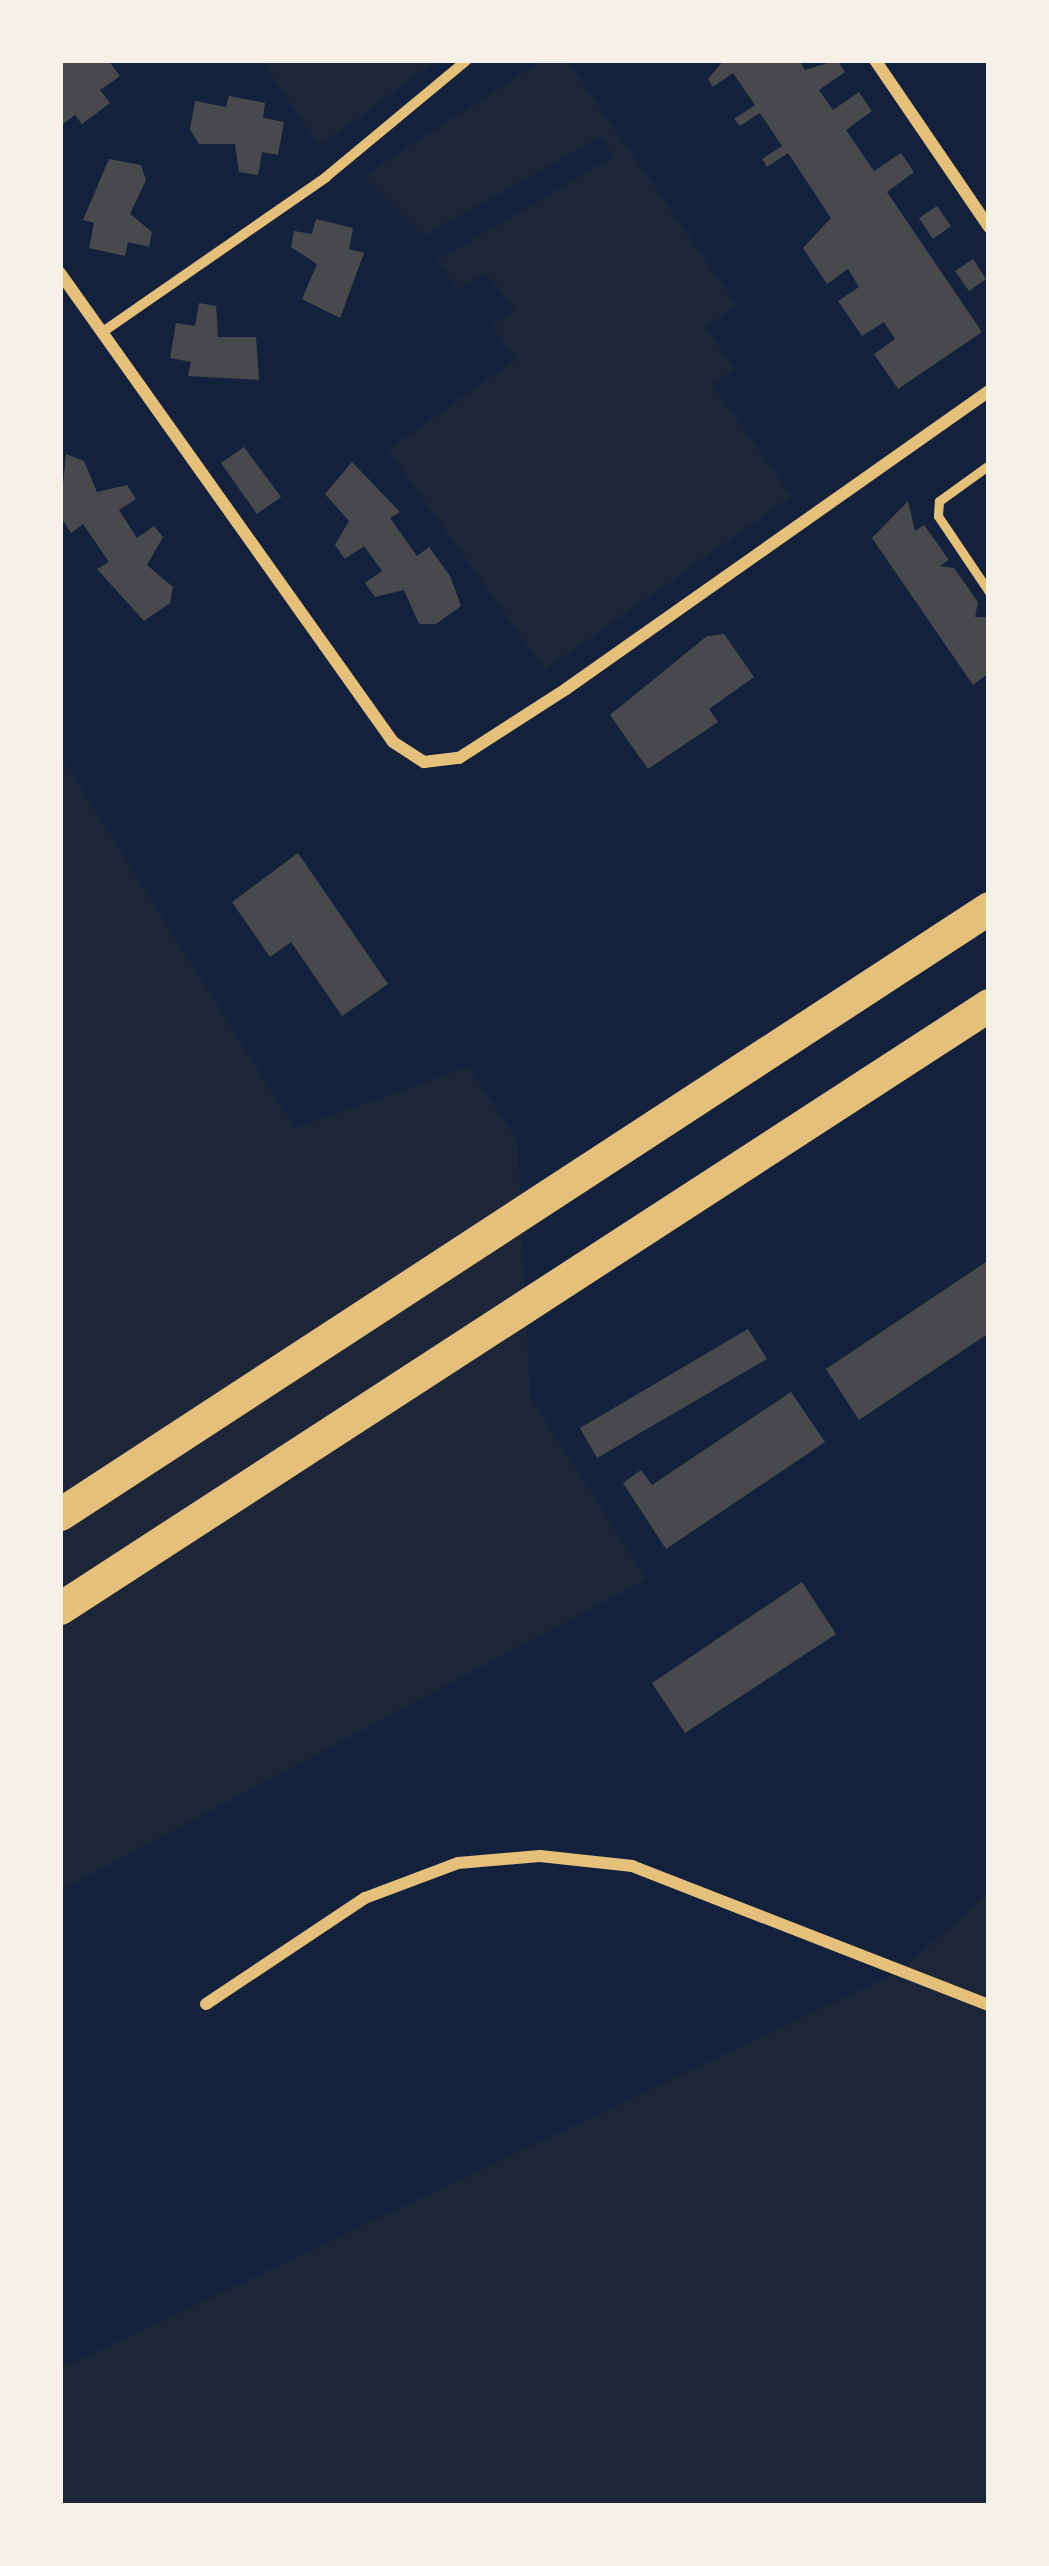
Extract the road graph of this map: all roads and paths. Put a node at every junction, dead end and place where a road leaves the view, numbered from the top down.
1 (467, 60) edge
2 (875, 60) edge
3 (989, 226) edge
4 (60, 273) edge
5 (104, 331) junction
6 (989, 391) edge
7 (989, 465) edge
8 (989, 592) edge
9 (989, 908) edge
10 (989, 1005) edge
11 (60, 1514) edge
12 (60, 1608) edge
13 (206, 2004) dead end
14 (989, 2005) edge

1 - 5 street
2 - 3 street
4 - 5 street
5 - 6 street
7 - 8 lane
9 - 11 highway
10 - 12 highway
13 - 14 street

